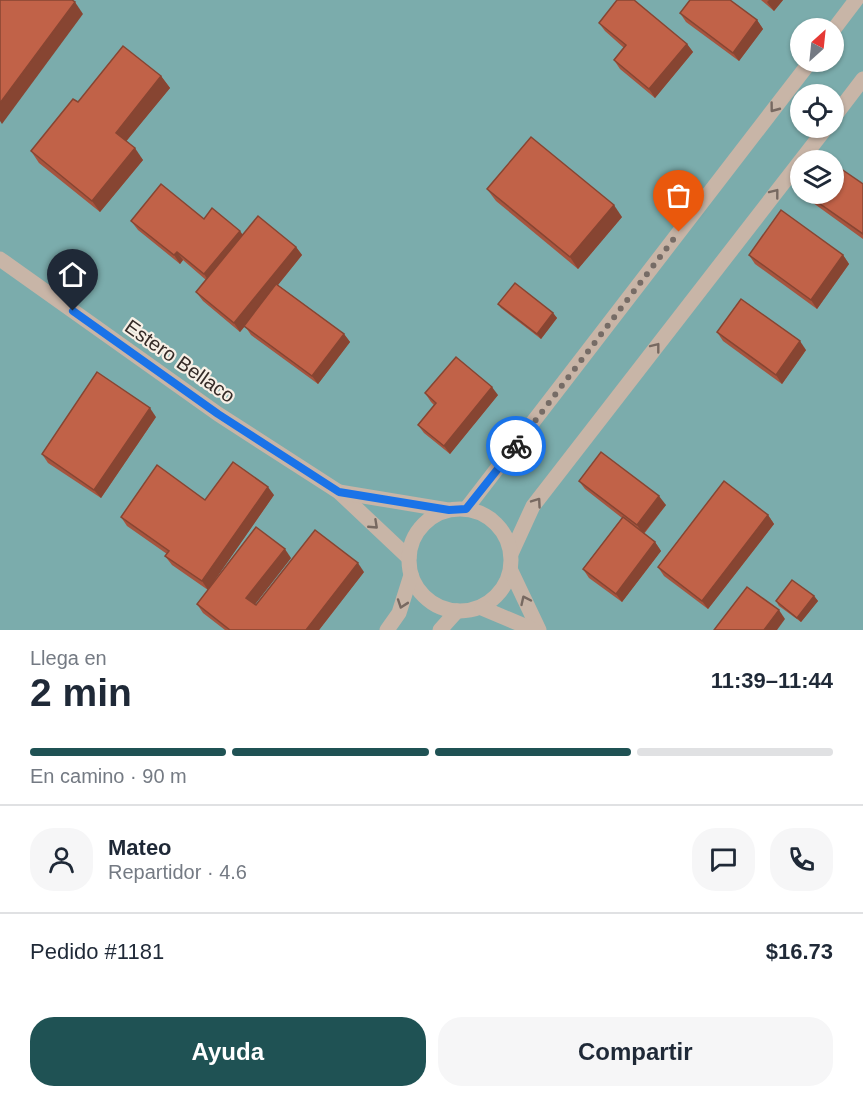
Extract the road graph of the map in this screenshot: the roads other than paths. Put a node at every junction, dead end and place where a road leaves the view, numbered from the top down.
1 (856, 0) edge
2 (842, 18) edge
3 (802, 72) edge
4 (863, 80) edge
5 (844, 104) edge
6 (818, 138) edge
7 (0, 259) edge
8 (339, 492) junction
9 (466, 509) junction
10 (449, 510) junction
11 (511, 554) junction
12 (409, 558) junction
13 (511, 571) junction
14 (411, 575) junction
15 (482, 608) junction
16 (457, 611) junction
17 (387, 630) edge
18 (440, 630) edge
19 (534, 630) edge
20 (539, 630) edge

1 - 2 street
3 -> 9 street
4 - 5 street
11 -> 6 street
7 - 8 street, Estero Bellaco
8 - 10 street, Estero Bellaco
8 -> 12 street, Estero Bellaco
9 - 10 street
9 - 11 street
10 - 12 street
11 - 13 street
12 - 14 street
13 - 15 street
20 -> 13 street
14 - 16 street
14 -> 17 street
15 - 16 street
15 - 19 street
16 - 18 street

